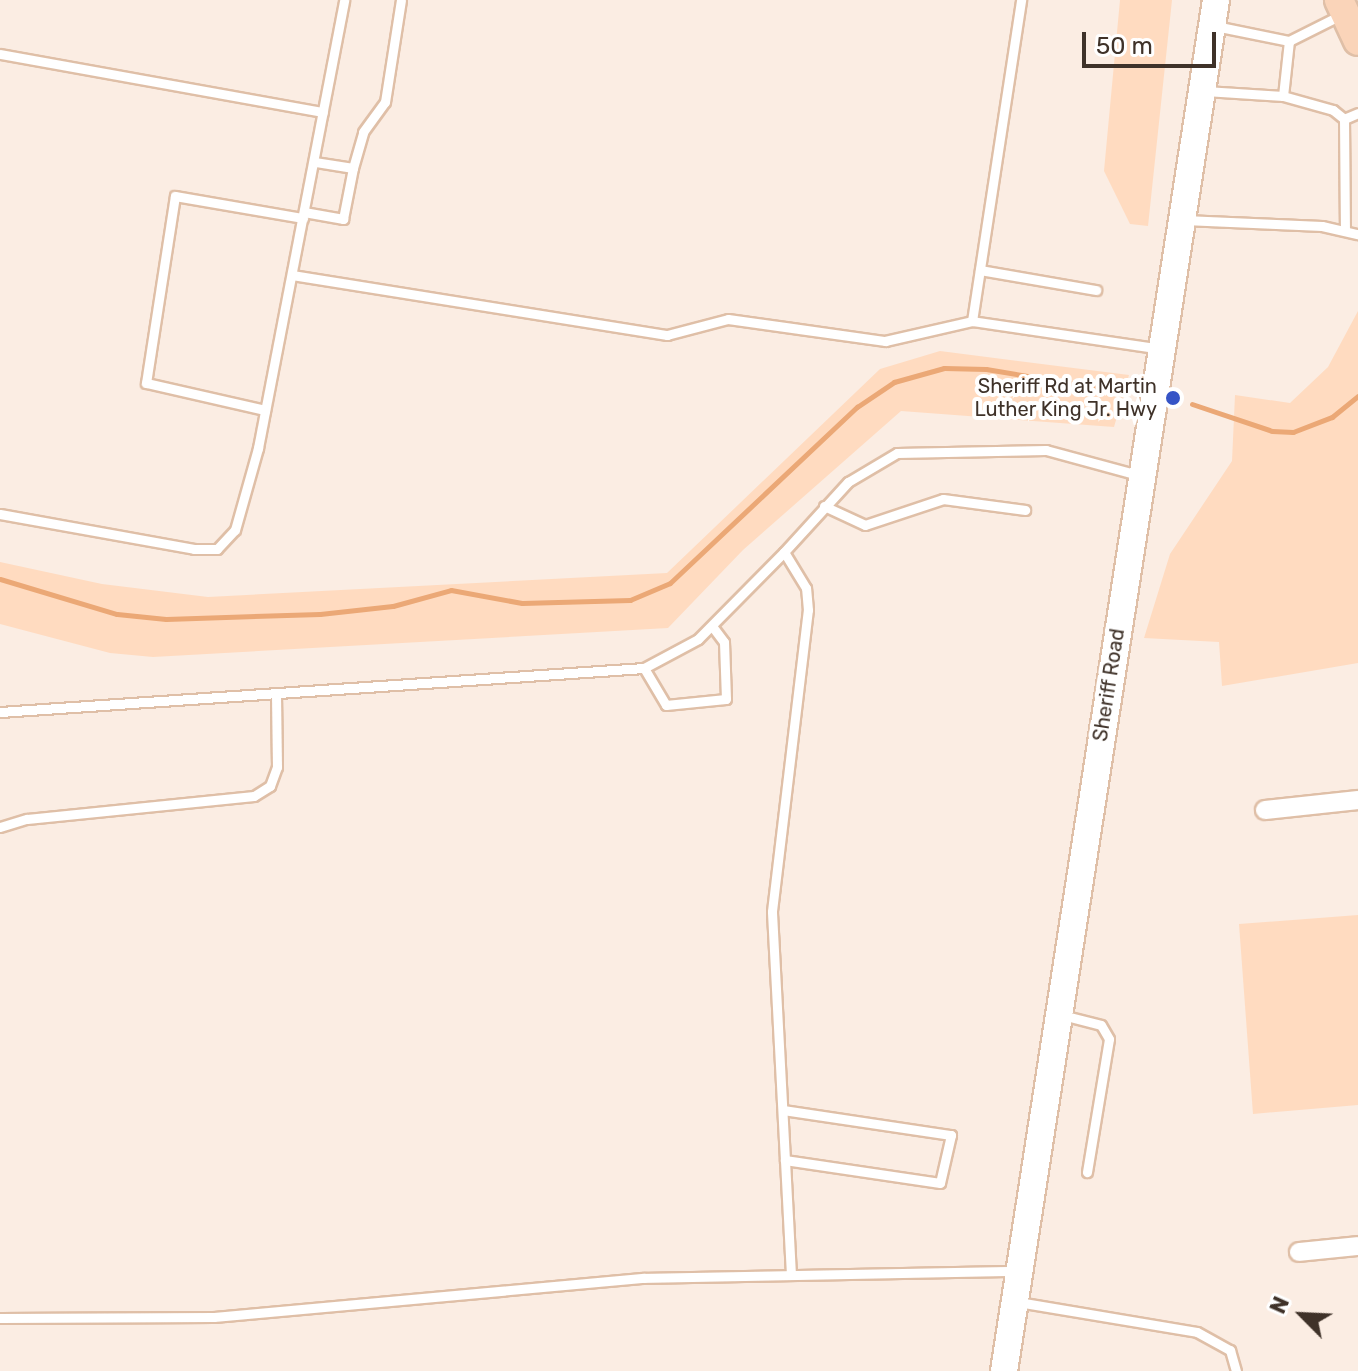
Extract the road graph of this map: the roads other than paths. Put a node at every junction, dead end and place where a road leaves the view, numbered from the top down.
1 (344, 0) edge
2 (401, 0) edge
3 (1021, 0) edge
4 (1342, 6) edge
5 (1214, 12) edge
6 (1289, 41) junction
7 (1358, 41) edge
8 (0, 54) edge
9 (1201, 90) junction
10 (1283, 96) junction
11 (323, 112) junction
12 (1358, 113) edge
13 (1344, 119) junction
14 (314, 162) junction
15 (353, 168) junction
16 (304, 215) junction
17 (1181, 220) junction
18 (1345, 231) junction
19 (1358, 234) edge
20 (980, 270) junction
21 (292, 275) junction
22 (1096, 290) dead end
23 (972, 321) junction
24 (1161, 349) junction
25 (265, 410) junction
26 (1142, 475) junction
27 (824, 506) junction
28 (1025, 510) dead end
29 (0, 514) edge
30 (784, 552) junction
31 (712, 626) junction
32 (644, 668) junction
33 (276, 696) junction
34 (0, 712) edge
35 (1358, 800) edge
36 (1265, 810) dead end
37 (0, 827) edge
38 (1059, 1014) junction
39 (783, 1110) junction
40 (785, 1160) junction
41 (1087, 1172) dead end
42 (1358, 1246) edge
43 (1299, 1252) dead end
44 (1019, 1271) junction
45 (791, 1275) junction
46 (1015, 1301) junction
47 (0, 1318) edge
48 (1004, 1371) edge
49 (1236, 1371) edge

1 - 11 lane
2 - 15 lane
3 - 20 lane
4 - 6 lane
4 - 7 main road
5 - 6 lane
5 - 9 main road, Sheriff Road
6 - 10 lane
8 - 11 lane
9 - 10 lane
9 - 17 main road, Sheriff Road
10 - 13 lane
11 - 14 lane
12 - 13 lane
13 - 18 lane
14 - 15 lane
14 - 16 lane
15 - 16 lane
16 - 21 lane
16 - 25 lane
17 - 18 lane
17 - 24 main road, Sheriff Road
18 - 19 lane
20 - 22 lane
20 - 23 lane
21 - 23 lane
21 - 25 lane
23 - 24 lane
24 - 26 main road, Sheriff Road
25 - 29 lane
26 - 27 lane
26 - 38 main road, Sheriff Road
27 - 28 lane
27 - 30 lane
30 - 31 lane
30 - 39 lane
31 - 32 lane
31 - 32 lane
32 - 33 lane
33 - 34 lane
33 - 37 lane
35 - 36 street
38 - 41 lane
38 - 44 main road, Sheriff Road
39 - 40 lane
39 - 40 lane
40 - 45 lane
42 - 43 street
44 - 45 lane
44 - 46 main road, Sheriff Road
45 - 47 lane
46 - 48 main road, Sheriff Road
46 - 49 lane

